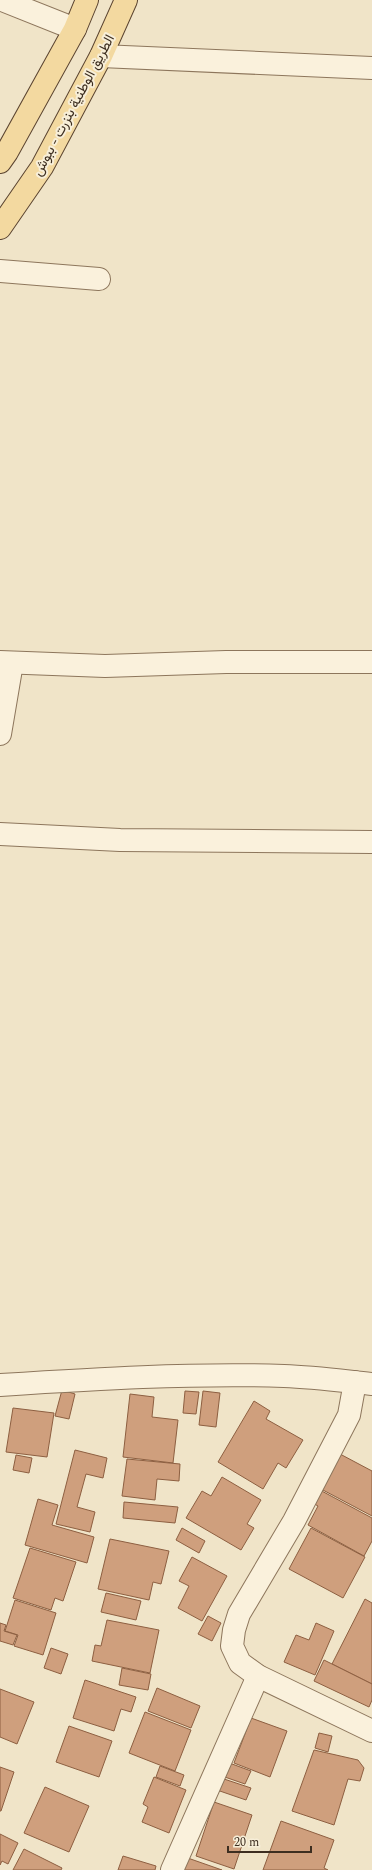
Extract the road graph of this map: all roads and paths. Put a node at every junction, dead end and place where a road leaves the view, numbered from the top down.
1 (2, 0) edge
2 (87, 0) edge
3 (126, 0) edge
4 (75, 29) junction
5 (100, 56) junction
6 (372, 68) edge
7 (0, 162) edge
8 (0, 228) edge
9 (0, 271) edge
10 (99, 279) dead end
11 (6, 662) edge
12 (372, 662) edge
13 (0, 734) edge
14 (0, 834) edge
15 (372, 842) edge
16 (363, 1383) edge
17 (0, 1384) edge
18 (258, 1676) junction
19 (372, 1731) edge
20 (172, 1870) edge

1 - 4 street
2 - 4 main road
3 - 5 main road, الطريق الوطنية بنزرت - ببوش
4 - 7 main road
5 - 6 street
5 - 8 main road, الطريق الوطنية بنزرت - ببوش
9 - 10 street
11 - 12 street
11 - 13 street
14 - 15 street
16 - 17 street
16 - 18 street
18 - 19 street
18 - 20 street

